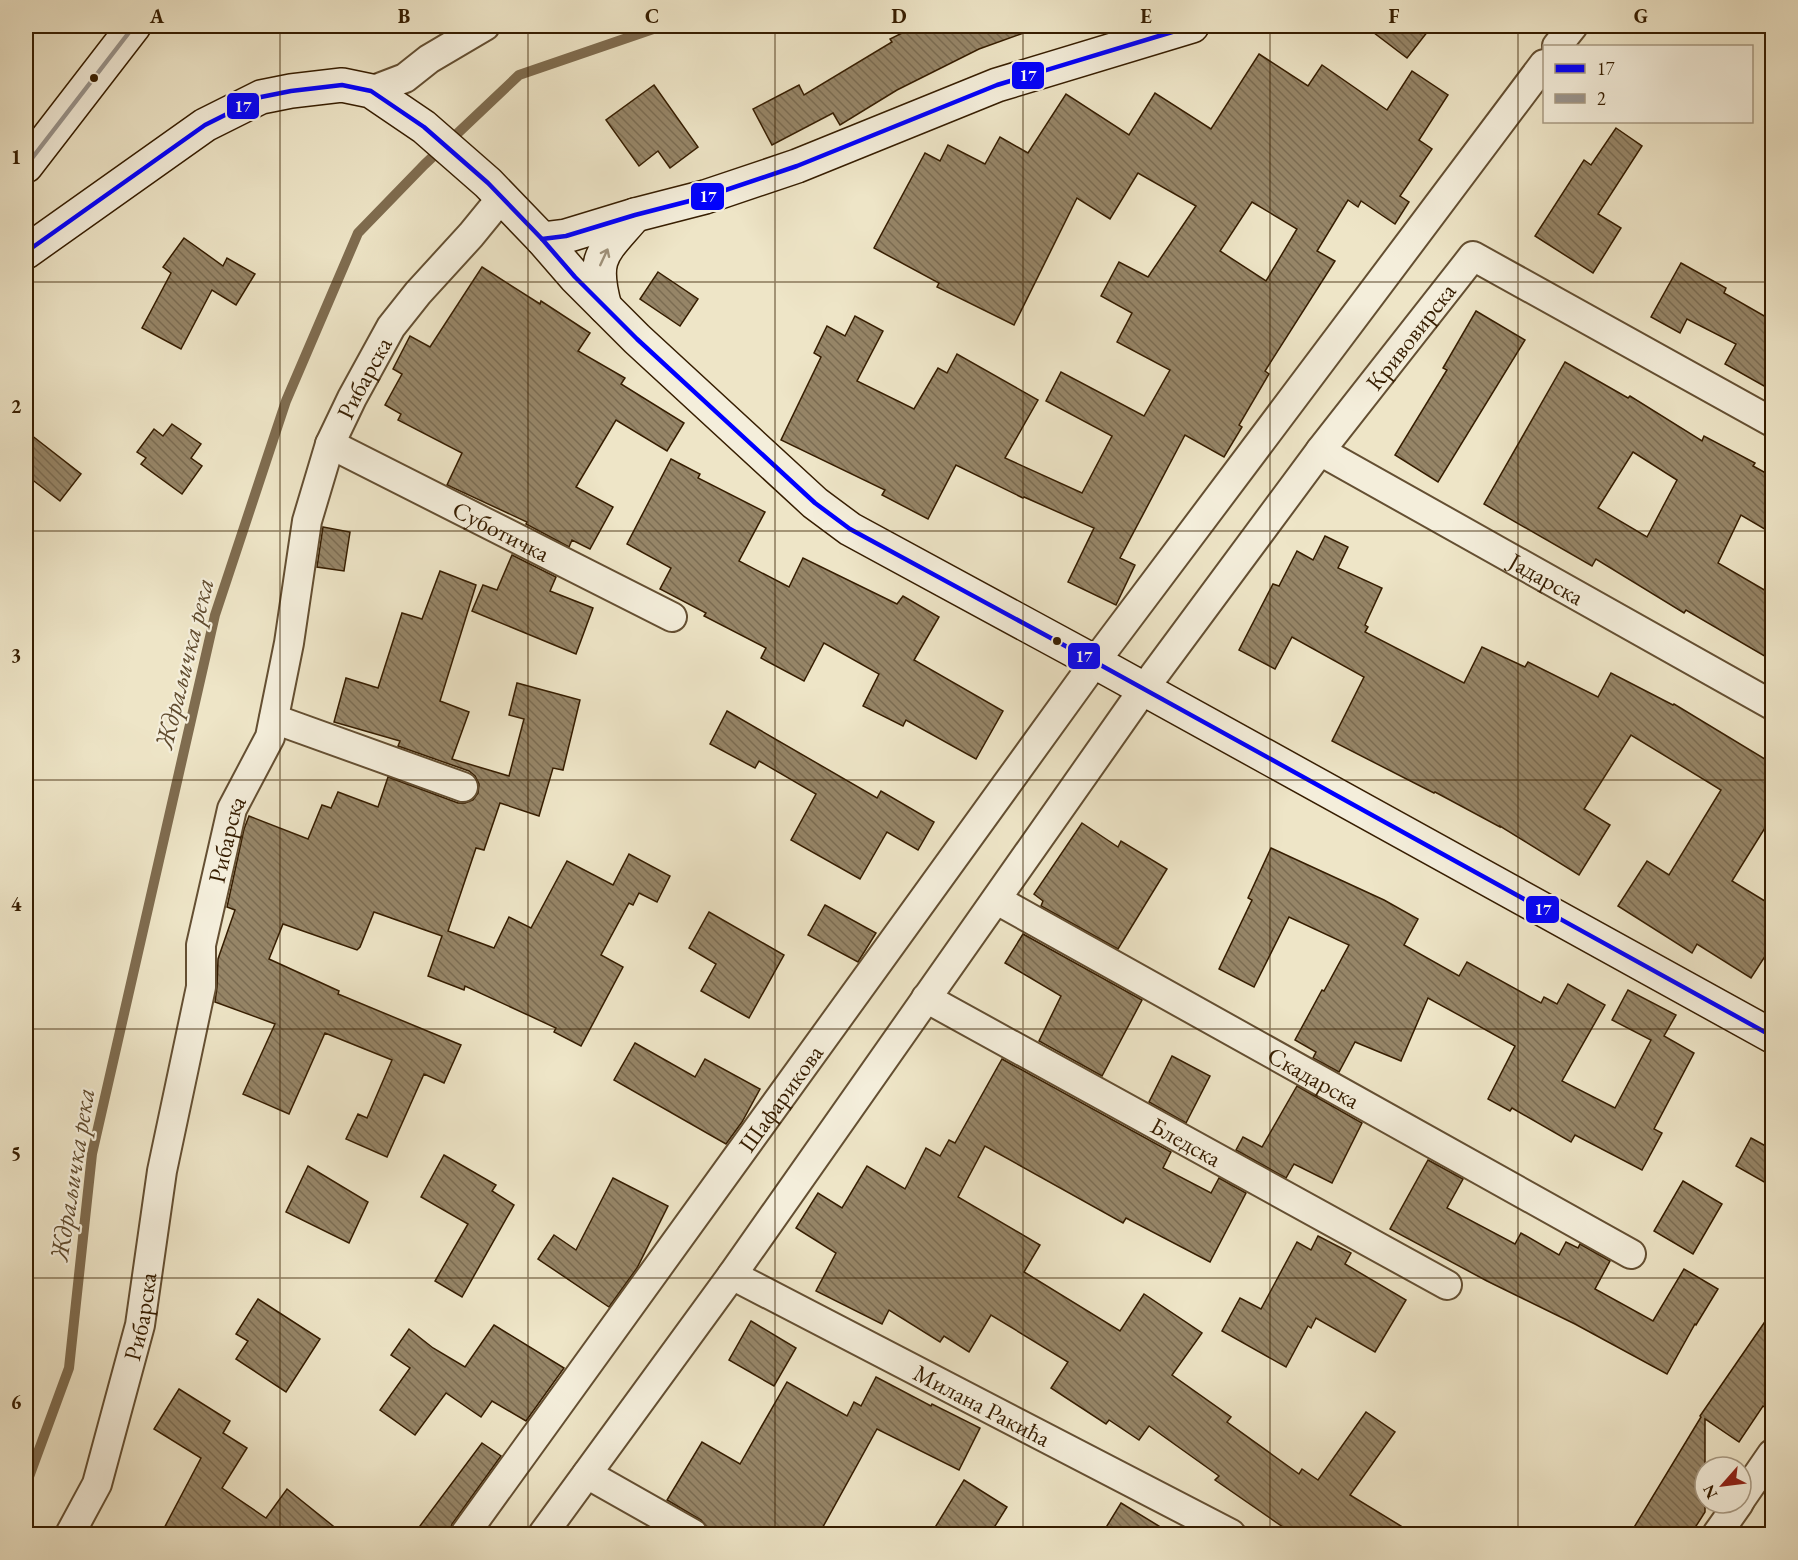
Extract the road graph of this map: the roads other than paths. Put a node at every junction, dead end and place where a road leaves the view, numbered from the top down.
1 (134, 26) edge
2 (485, 26) edge
3 (1192, 26) edge
4 (1573, 26) edge
5 (1558, 45) edge
6 (1543, 67) edge
7 (371, 91) junction
8 (26, 166) edge
9 (495, 190) junction
10 (635, 215) junction
11 (542, 239) junction
12 (26, 252) edge
13 (605, 307) junction
14 (1773, 422) edge
15 (330, 444) junction
16 (1320, 451) junction
17 (672, 617) dead end
18 (1095, 662) junction
19 (1143, 690) junction
20 (1773, 705) edge
21 (274, 719) junction
22 (464, 787) dead end
23 (997, 900) junction
24 (926, 998) junction
25 (1773, 1036) edge
26 (1630, 1254) dead end
27 (732, 1275) junction
28 (1447, 1285) dead end
29 (1773, 1454) edge
30 (587, 1474) junction
31 (1753, 1482) edge
32 (1730, 1515) edge
33 (69, 1534) edge
34 (465, 1534) edge
35 (543, 1534) edge
36 (693, 1534) edge
37 (1231, 1534) edge
38 (1717, 1534) edge

1 - 8 street
2 - 7 street
3 - 10 street
4 - 5 street
6 - 18 street, Шафарикова
7 - 9 street
7 - 12 street
9 - 11 street
9 - 15 street, Рибарска
10 - 11 street
13 -> 10 street
11 - 13 street
13 - 18 street
14 - 16 street, Кривовирска
15 - 17 street, Суботичка
15 - 21 street, Рибарска
16 - 19 street, Кривовирска
16 - 20 street, Јадарска
18 - 19 street
18 - 34 street, Шафарикова
19 - 23 street, Кривовирска
19 - 25 street
21 - 22 street
21 - 33 street, Рибарска
23 - 24 street, Кривовирска
23 - 26 street, Скадарска
24 - 27 street, Кривовирска
24 - 28 street, Бледска
27 - 30 street, Кривовирска
27 - 37 street, Милана Ракића
29 - 31 street
30 - 35 street, Кривовирска
30 - 36 street
32 - 38 street

